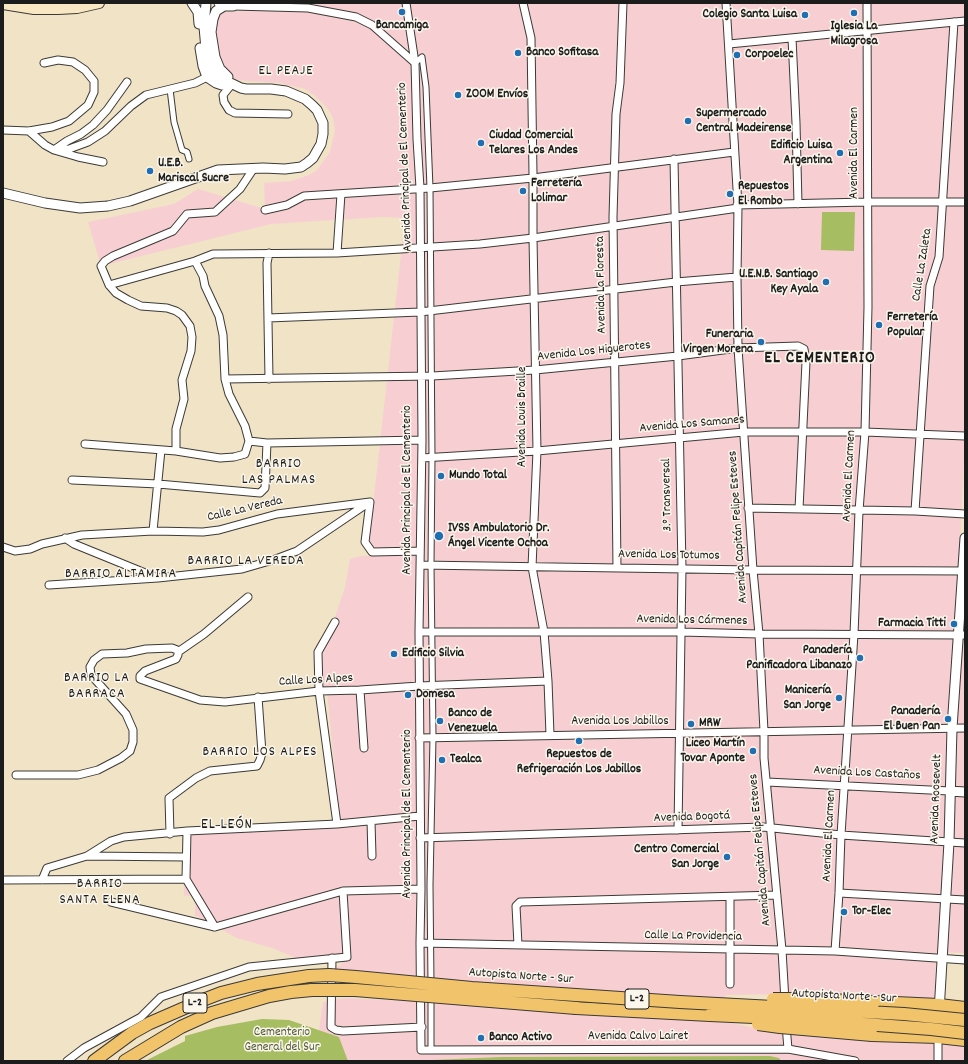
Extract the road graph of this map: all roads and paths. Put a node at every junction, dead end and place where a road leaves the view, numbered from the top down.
1 (99, 3) edge
2 (192, 3) edge
3 (206, 3) edge
4 (218, 3) edge
5 (292, 3) edge
6 (406, 3) edge
7 (523, 3) edge
8 (623, 3) edge
9 (726, 3) edge
10 (867, 3) edge
11 (3, 4) edge
12 (233, 6) junction
13 (300, 8) junction
14 (965, 21) edge
15 (954, 22) junction
16 (867, 30) junction
17 (792, 38) junction
18 (728, 44) junction
19 (44, 63) dead end
20 (415, 63) junction
21 (212, 76) junction
22 (127, 82) dead end
23 (232, 84) junction
24 (170, 90) junction
25 (288, 114) dead end
26 (3, 130) edge
27 (29, 131) junction
28 (54, 150) junction
29 (734, 152) junction
30 (674, 159) junction
31 (189, 160) dead end
32 (103, 162) dead end
33 (254, 168) junction
34 (615, 168) junction
35 (533, 178) junction
36 (420, 188) junction
37 (430, 188) junction
38 (3, 194) edge
39 (341, 194) junction
40 (867, 202) junction
41 (943, 202) junction
42 (965, 202) edge
43 (798, 204) junction
44 (738, 206) junction
45 (265, 210) dead end
46 (675, 216) junction
47 (613, 225) junction
48 (533, 238) junction
49 (430, 246) junction
50 (420, 247) junction
51 (269, 253) junction
52 (337, 253) junction
53 (195, 261) junction
54 (737, 277) junction
55 (676, 282) junction
56 (108, 285) junction
57 (613, 290) junction
58 (535, 299) junction
59 (431, 311) junction
60 (420, 312) junction
61 (268, 318) junction
62 (738, 348) junction
63 (678, 356) junction
64 (616, 362) junction
65 (535, 370) junction
66 (432, 376) junction
67 (420, 377) junction
68 (225, 379) junction
69 (269, 379) junction
70 (803, 431) junction
71 (744, 432) junction
72 (864, 432) junction
73 (921, 435) junction
74 (965, 436) edge
75 (679, 437) junction
76 (422, 440) junction
77 (249, 441) junction
78 (86, 444) dead end
79 (267, 444) junction
80 (616, 444) junction
81 (161, 450) junction
82 (176, 451) junction
83 (537, 451) junction
84 (422, 458) junction
85 (432, 458) junction
86 (72, 480) dead end
87 (158, 484) junction
88 (370, 502) junction
89 (748, 508) junction
90 (799, 509) junction
91 (859, 510) junction
92 (915, 512) junction
93 (965, 514) edge
94 (153, 531) junction
95 (65, 538) junction
96 (965, 538) edge
97 (3, 547) edge
98 (420, 551) junction
99 (420, 565) junction
100 (431, 565) junction
101 (532, 567) junction
102 (617, 568) junction
103 (682, 568) junction
104 (753, 570) junction
105 (857, 570) junction
106 (964, 571) edge
107 (158, 578) junction
108 (49, 585) dead end
109 (248, 597) dead end
110 (335, 622) dead end
111 (419, 632) junction
112 (544, 632) junction
113 (681, 632) junction
114 (431, 633) junction
115 (759, 634) junction
116 (854, 634) junction
117 (961, 635) edge
118 (178, 652) junction
119 (548, 681) junction
120 (419, 686) junction
121 (431, 686) junction
122 (360, 690) junction
123 (319, 691) junction
124 (258, 697) junction
125 (952, 728) junction
126 (965, 728) edge
127 (848, 729) junction
128 (764, 731) junction
129 (680, 734) junction
130 (550, 735) junction
131 (433, 737) junction
132 (419, 738) junction
133 (364, 748) dead end
134 (16, 774) dead end
135 (767, 782) junction
136 (845, 785) junction
137 (950, 791) junction
138 (965, 792) edge
139 (420, 816) junction
140 (371, 821) junction
141 (337, 824) junction
142 (772, 829) junction
143 (678, 830) junction
144 (187, 831) junction
145 (170, 834) junction
146 (841, 835) junction
147 (420, 838) junction
148 (431, 839) junction
149 (949, 842) junction
150 (965, 843) edge
151 (87, 856) junction
152 (372, 856) dead end
153 (186, 857) junction
154 (186, 879) junction
155 (3, 880) edge
156 (42, 880) junction
157 (421, 888) junction
158 (343, 891) junction
159 (839, 893) junction
160 (777, 895) junction
161 (730, 897) junction
162 (945, 899) junction
163 (965, 900) edge
164 (111, 902) dead end
165 (215, 927) junction
166 (420, 943) junction
167 (430, 943) junction
168 (518, 945) junction
169 (730, 950) junction
170 (782, 950) junction
171 (835, 951) junction
172 (332, 958) junction
173 (942, 958) junction
174 (965, 960) edge
175 (730, 984) dead end
176 (741, 1004) junction
177 (939, 1005) junction
178 (965, 1008) edge
179 (710, 1015) junction
180 (965, 1020) edge
181 (422, 1027) junction
182 (965, 1033) edge
183 (938, 1037) junction
184 (965, 1040) edge
185 (788, 1049) junction
186 (421, 1050) joint
187 (431, 1050) junction
188 (67, 1061) edge
189 (94, 1061) edge
190 (125, 1061) edge
191 (854, 1061) edge
192 (938, 1061) edge

1 - 11 main road
2 - 21 street
3 - 21 street
4 - 12 street, Avenida Principal de El Cementerio
5 - 13 street, Avenida Principal de El Cementerio
6 - 20 street
7 - 35 street, Avenida Louis Braille
8 - 34 street, Avenida La Floresta
9 - 18 street, Avenida Capitán Felipe Esteves
10 - 16 street, Avenida El Carmen
12 - 13 street, Avenida Principal de El Cementerio
12 - 23 street
13 - 20 street, Avenida Principal de El Cementerio
14 - 15 street
15 - 16 street
15 - 41 street, Calle La Zaleta
16 - 17 street
16 - 40 street, Avenida El Carmen
17 - 18 street
17 - 43 street
18 - 29 street, Avenida Capitán Felipe Esteves
19 - 27 street
20 - 36 street, Avenida Principal de El Cementerio
20 - 37 street
21 - 23 street
21 - 24 street
22 - 28 street
23 - 25 street
23 - 33 street
24 - 28 street
24 - 31 street
26 - 27 street
27 - 28 street
28 - 32 street
29 - 30 street
29 - 44 street, Avenida Capitán Felipe Esteves
30 - 34 street
30 - 46 street, 3.° Transversal
33 - 38 street
33 - 56 street
34 - 35 street
34 - 47 street, Avenida La Floresta
35 - 37 street
35 - 48 street, Avenida Louis Braille
36 - 37 street
36 - 39 street
36 - 50 street, Avenida Principal de El Cementerio
37 - 49 street
39 - 45 street
39 - 52 street
40 - 41 street
40 - 43 street
40 - 72 street, Avenida El Carmen
41 - 42 street
41 - 73 street, Calle La Zaleta
43 - 44 street
44 - 46 street
44 - 54 street, Avenida Capitán Felipe Esteves
46 - 47 street
46 - 55 street, 3.° Transversal
47 - 48 street
47 - 57 street, Avenida La Floresta
48 - 49 street
48 - 58 street, Avenida Louis Braille
49 - 50 street
49 - 59 street
50 - 52 street
50 - 60 street, Avenida Principal de El Cementerio
51 - 52 street
51 - 53 street
51 - 61 street
53 - 56 street
53 - 68 street
54 - 55 street
54 - 62 street, Avenida Capitán Felipe Esteves
55 - 57 street
55 - 63 street, 3.° Transversal
56 - 82 street
57 - 58 street
57 - 64 street, Avenida La Floresta
58 - 59 street
58 - 65 street, Avenida Louis Braille
59 - 60 street
59 - 66 street
60 - 61 street
60 - 67 street, Avenida Principal de El Cementerio
61 - 69 street
62 - 63 street, Avenida Los Higuerotes
62 - 70 street, Avenida Los Higuerotes
62 - 71 street, Avenida Capitán Felipe Esteves
63 - 64 street, Avenida Los Higuerotes
63 - 75 street, 3.° Transversal
64 - 65 street, Avenida Los Higuerotes
64 - 80 street, Avenida La Floresta
65 - 66 street, Avenida Los Higuerotes
65 - 83 street, Avenida Louis Braille
66 - 67 street, Avenida Los Higuerotes
66 - 85 street
67 - 69 street, Avenida Los Higuerotes
67 - 76 street, Avenida Principal de El Cementerio
68 - 69 street, Avenida Los Higuerotes
68 - 77 street
70 - 71 street, Avenida Los Samanes
70 - 72 street, Avenida Los Samanes
70 - 90 street, Avenida Los Higuerotes
71 - 75 street, Avenida Los Samanes
71 - 89 street, Avenida Capitán Felipe Esteves
72 - 73 street, Avenida Los Samanes
72 - 91 street, Avenida El Carmen
73 - 74 street, Avenida Los Samanes
73 - 92 street, Calle La Zaleta
75 - 80 street, Avenida Los Samanes
75 - 103 street, 3.° Transversal
76 - 79 street
76 - 84 street, Avenida Principal de El Cementerio
77 - 79 street
77 - 82 street
78 - 81 street
79 - 87 street
80 - 83 street, Avenida Los Samanes
80 - 102 street, Avenida La Floresta
81 - 82 street
81 - 87 street
83 - 85 street, Avenida Los Samanes
83 - 101 street, Avenida Louis Braille
84 - 85 street, Avenida Los Samanes
84 - 98 street, Avenida Principal de El Cementerio
85 - 100 street
86 - 87 street
87 - 94 street
88 - 94 street, Calle La Vereda
88 - 98 street
88 - 107 street
89 - 90 street
89 - 104 street, Avenida Capitán Felipe Esteves
90 - 91 street
91 - 92 street
91 - 105 street, Avenida El Carmen
92 - 93 street
94 - 95 street, Calle La Vereda
95 - 97 street, Calle La Vereda
95 - 107 street
96 - 106 street, Avenida Roosevelt
98 - 99 street, Avenida Principal de El Cementerio
99 - 100 street, Avenida Los Totumos
99 - 111 street, Avenida Principal de El Cementerio
100 - 101 street, Avenida Los Totumos
100 - 114 street
101 - 102 street, Avenida Los Totumos
101 - 112 street, Avenida Louis Braille
102 - 103 street, Avenida Los Totumos
103 - 104 street, Avenida Los Totumos
103 - 113 street, 3.° Transversal
104 - 105 street, Avenida Los Totumos
104 - 115 street, Avenida Capitán Felipe Esteves
105 - 106 street, Avenida Los Totumos
105 - 116 street, Avenida El Carmen
106 - 117 street, Avenida Roosevelt
107 - 108 street
109 - 118 street
110 - 123 street
111 - 114 street, Avenida Los Cármenes
111 - 120 street, Avenida Principal de El Cementerio
112 - 113 street, Avenida Los Cármenes
112 - 114 street, Avenida Los Cármenes
112 - 119 street, Avenida Louis Braille
113 - 115 street, Avenida Los Cármenes
113 - 129 street, 3.° Transversal
114 - 121 street
115 - 116 street, Avenida Los Cármenes
115 - 128 street, Avenida Capitán Felipe Esteves
116 - 117 street, Avenida Los Cármenes
116 - 127 street, Avenida El Carmen
117 - 125 street, Avenida Roosevelt
118 - 124 street, Calle Los Alpes
118 - 134 street
119 - 121 street, Calle Los Alpes
119 - 130 street, Avenida Louis Braille
120 - 121 street, Calle Los Alpes
120 - 122 street, Calle Los Alpes
120 - 132 street, Avenida Principal de El Cementerio
121 - 131 street
122 - 123 street, Calle Los Alpes
122 - 133 street
123 - 124 street, Calle Los Alpes
123 - 141 street
124 - 145 street
125 - 126 street, Avenida Los Jabillos
125 - 127 street, Avenida Los Jabillos
125 - 137 street, Avenida Roosevelt
127 - 128 street, Avenida Los Jabillos
127 - 136 street, Avenida El Carmen
128 - 129 street, Avenida Los Jabillos
128 - 135 street, Avenida Capitán Felipe Esteves
129 - 130 street, Avenida Los Jabillos
129 - 143 street, 3.° Transversal
130 - 131 street, Avenida Los Jabillos
131 - 132 street, Avenida Los Jabillos
131 - 148 street
132 - 139 street, Avenida Principal de El Cementerio
135 - 136 street, Avenida Los Castaños
135 - 142 street, Avenida Capitán Felipe Esteves
136 - 137 street, Avenida Los Castaños
136 - 146 street, Avenida El Carmen
137 - 138 street, Avenida Los Castaños
137 - 149 street, Avenida Roosevelt
139 - 140 street
139 - 147 street, Avenida Principal de El Cementerio
140 - 141 street
140 - 152 street
141 - 144 street
142 - 143 street, Avenida Bogotá
142 - 146 street, Avenida Bogotá
142 - 160 street, Avenida Capitán Felipe Esteves
143 - 148 street, Avenida Bogotá
144 - 145 street
144 - 153 street
145 - 151 street
146 - 149 street, Avenida Bogotá
146 - 159 street, Avenida El Carmen
147 - 148 street, Avenida Bogotá
147 - 157 street, Avenida Principal de El Cementerio
148 - 167 street
149 - 150 street, Avenida Bogotá
149 - 162 street, Avenida Roosevelt
151 - 153 street
151 - 156 street
153 - 154 street
154 - 156 street
154 - 165 street
155 - 156 street
157 - 158 street
157 - 166 street, Avenida Principal de El Cementerio
158 - 165 street
158 - 172 street
159 - 162 street
159 - 171 street, Avenida El Carmen
160 - 161 street
160 - 170 street, Avenida Capitán Felipe Esteves
161 - 168 street
161 - 169 street
162 - 163 street
162 - 173 street, Avenida Roosevelt
164 - 165 street
166 - 167 street, Calle La Providencia
166 - 181 street, Avenida Principal de El Cementerio
167 - 168 street, Calle La Providencia
167 - 187 street
168 - 169 street, Calle La Providencia
169 - 170 street, Calle La Providencia
169 - 175 street
170 - 171 street, Calle La Providencia
170 - 185 street, Avenida Capitán Felipe Esteves
171 - 173 street, Calle La Providencia
172 - 181 street
172 - 188 street
173 - 174 street, Calle La Providencia
173 - 177 street, Avenida Roosevelt
176 - 177 highway, bridge
176 - 180 highway, Autopista Norte - Sur / L-2, bridge
176 - 189 highway, Autopista Norte - Sur / L-2, bridge
177 - 178 highway
177 - 183 street, Avenida Roosevelt
179 - 182 highway, Autopista Norte - Sur / L-2, bridge
179 - 183 highway, bridge
179 - 190 highway, Autopista Norte - Sur / L-2, bridge
181 - 186 street, Avenida Principal de El Cementerio
183 - 184 highway
183 - 192 street, Avenida Roosevelt
185 - 187 street, Avenida Calvo Lairet
185 - 191 street, Avenida Calvo Lairet
186 - 187 street, Avenida Calvo Lairet

